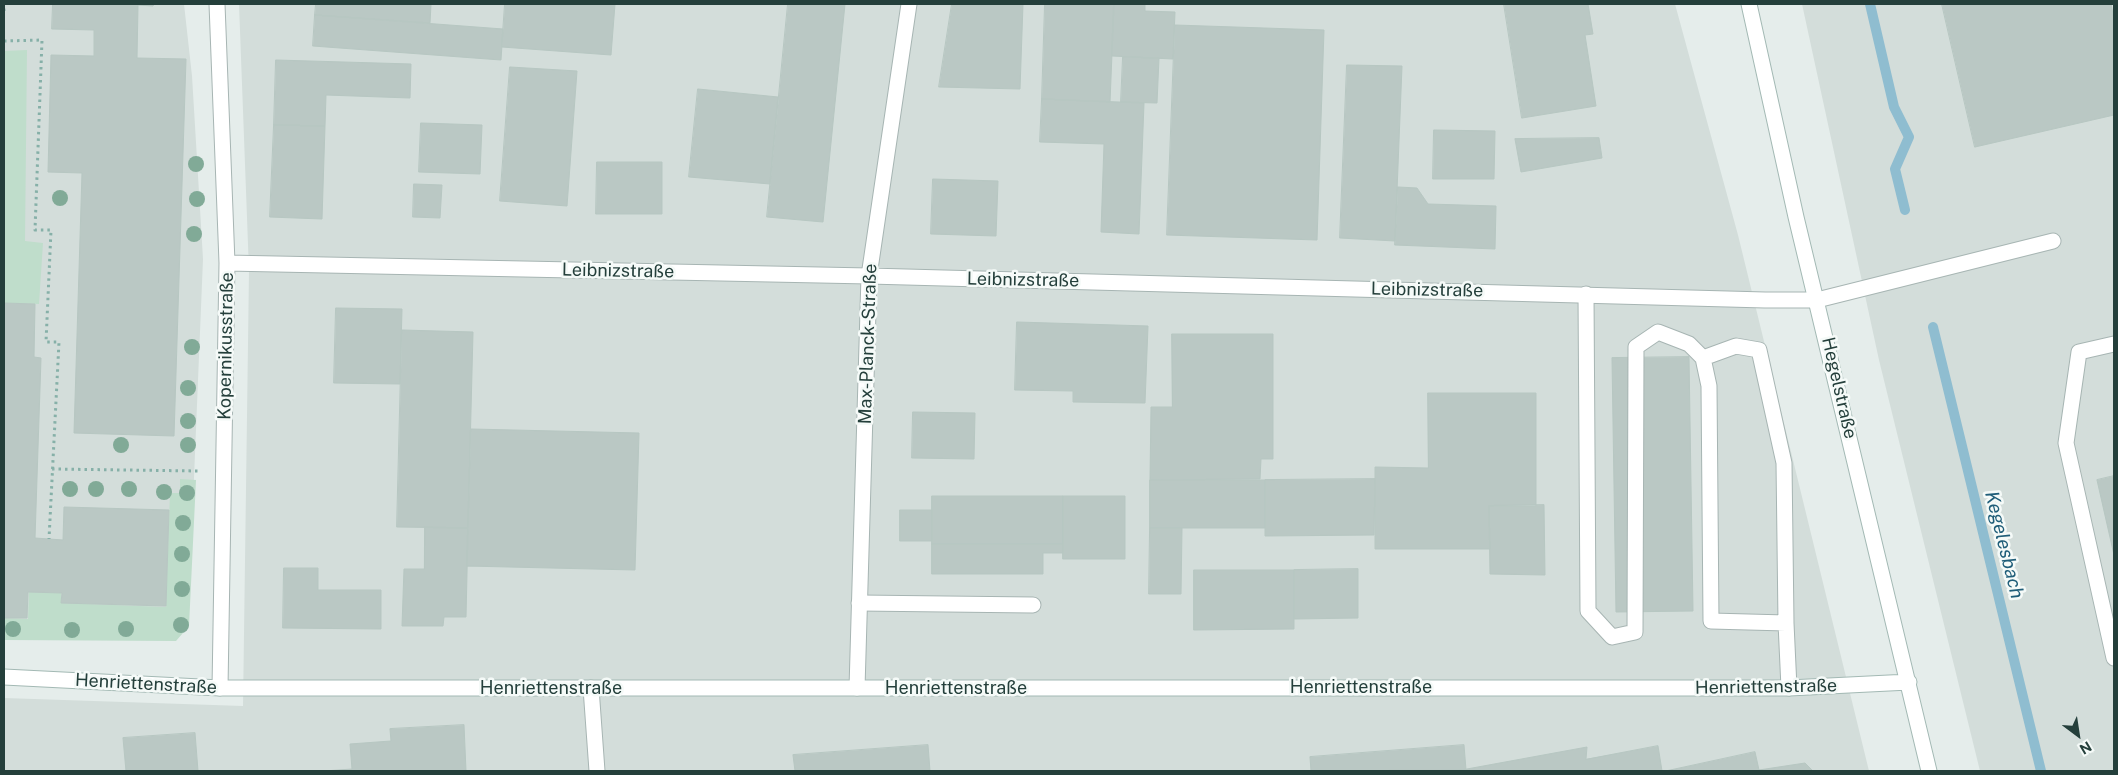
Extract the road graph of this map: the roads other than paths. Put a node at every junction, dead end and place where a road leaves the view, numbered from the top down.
1 (217, 4) edge
2 (909, 4) edge
3 (1749, 4) edge
4 (2053, 241) dead end
5 (228, 263) junction
6 (869, 276) junction
7 (1586, 294) junction
8 (1818, 300) junction
9 (2114, 344) edge
10 (1703, 358) junction
11 (860, 602) junction
12 (1033, 605) dead end
13 (1786, 623) junction
14 (2114, 658) edge
15 (4, 677) edge
16 (1909, 682) junction
17 (220, 688) junction
18 (591, 688) junction
19 (857, 688) junction
20 (1789, 688) junction
21 (597, 771) edge
22 (1929, 771) edge

1 - 5 street, Kopernikusstraße
2 - 6 street, Max-Planck-Straße
3 - 8 street, Hegelstraße
4 - 8 street, Leibnizstraße
5 - 6 street, Leibnizstraße
5 - 17 street, Kopernikusstraße
6 - 7 street, Leibnizstraße
6 - 11 street, Max-Planck-Straße
7 - 8 street, Leibnizstraße
7 - 10 street
8 - 16 street, Hegelstraße
9 - 14 street
10 - 13 street
10 - 13 street
11 - 12 street
11 - 19 street, Max-Planck-Straße
13 - 20 street
15 - 17 street, Henriettenstraße
16 - 20 street, Henriettenstraße
16 - 22 street, Hegelstraße
17 - 18 street, Henriettenstraße
18 - 19 street, Henriettenstraße
18 - 21 street
19 - 20 street, Henriettenstraße

